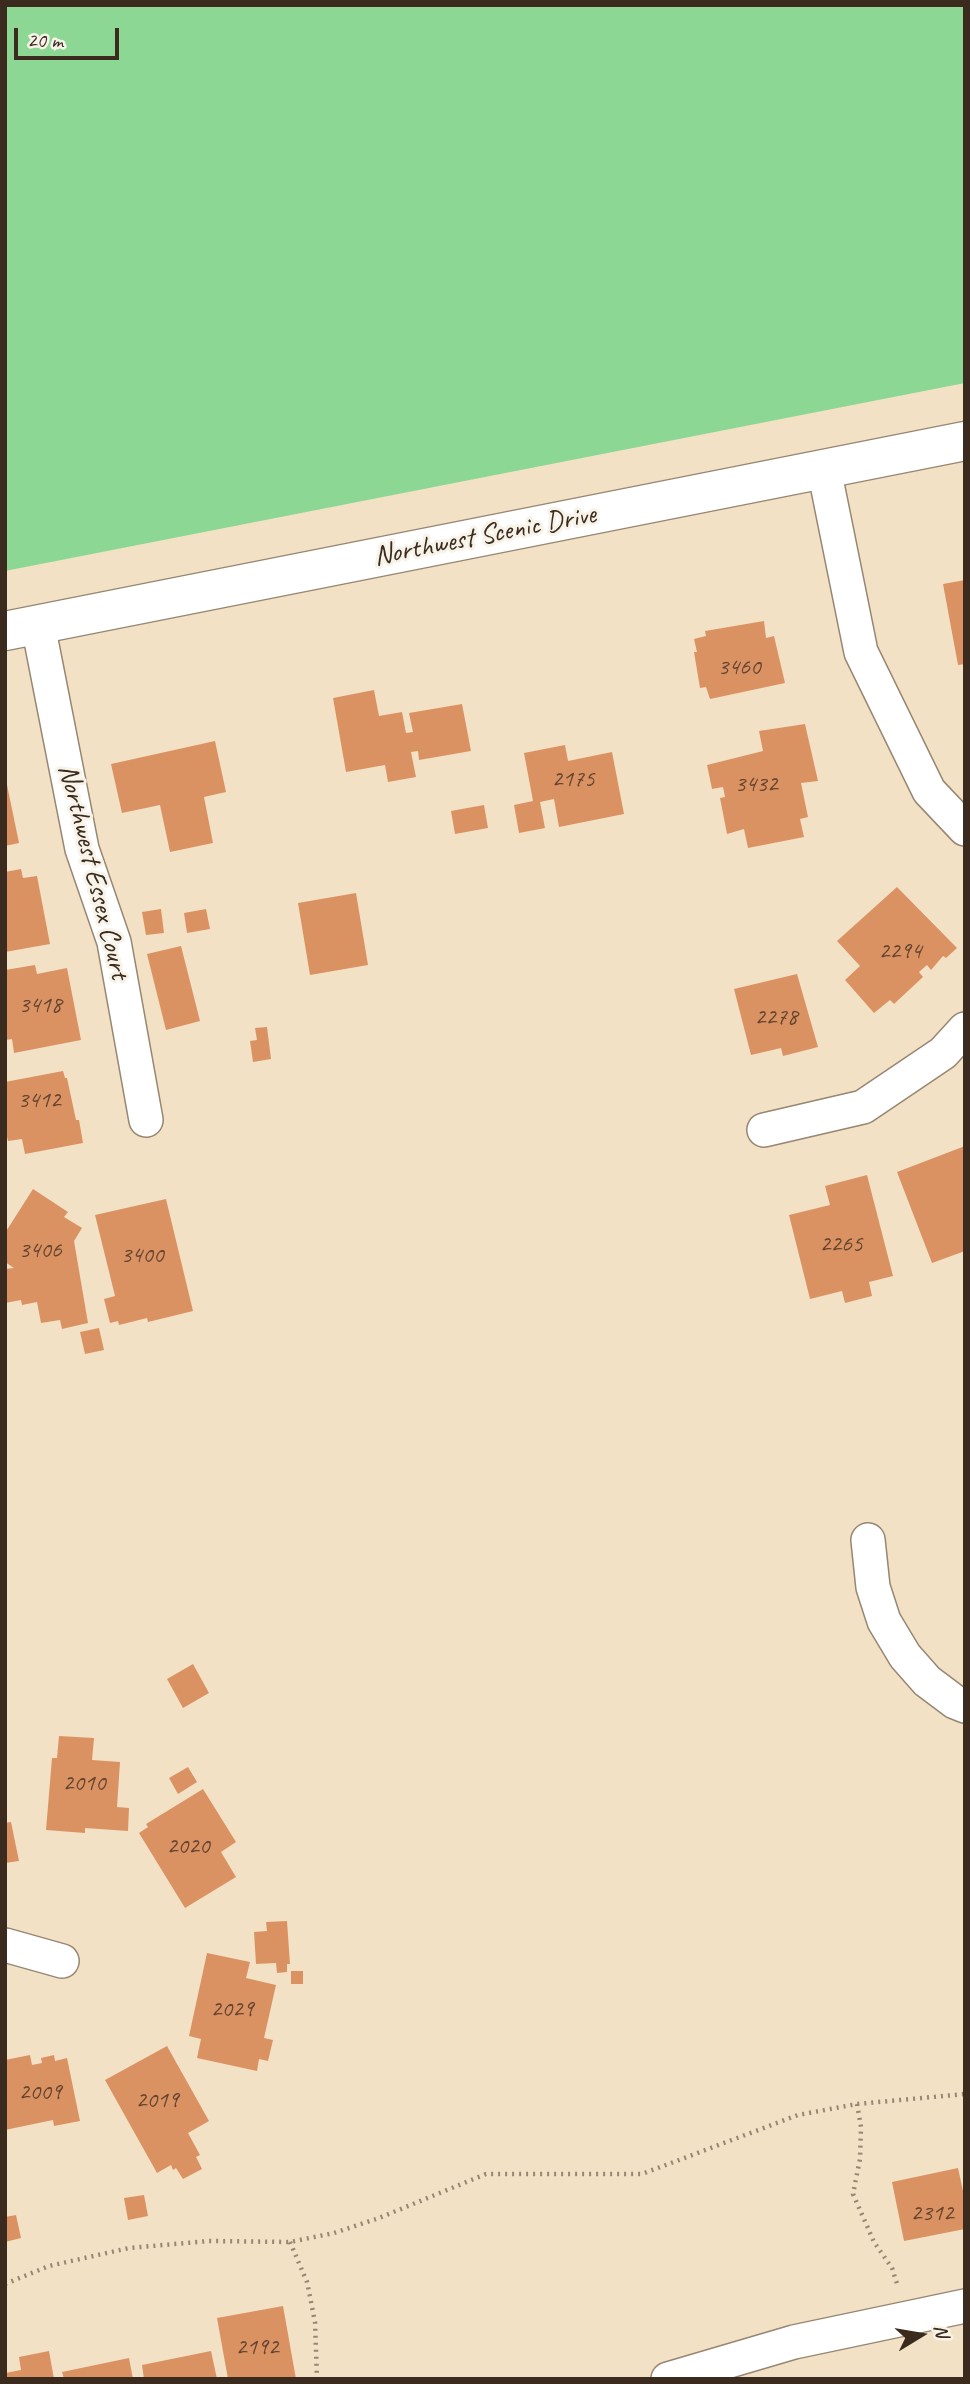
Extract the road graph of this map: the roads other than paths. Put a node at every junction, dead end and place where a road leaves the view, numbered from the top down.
1 (965, 441) edge
2 (824, 469) junction
3 (22, 628) edge
4 (965, 829) edge
5 (965, 1029) edge
6 (146, 1120) dead end
7 (764, 1130) dead end
8 (868, 1540) dead end
9 (965, 1706) edge
10 (5, 1945) edge
11 (62, 1961) dead end
12 (965, 2306) edge
13 (668, 2379) edge

1 - 2 main road, Northwest Scenic Drive
2 - 3 main road, Northwest Scenic Drive
2 - 4 street
3 - 6 street, Northwest Essex Court
5 - 7 street
8 - 9 street
10 - 11 street
12 - 13 street

